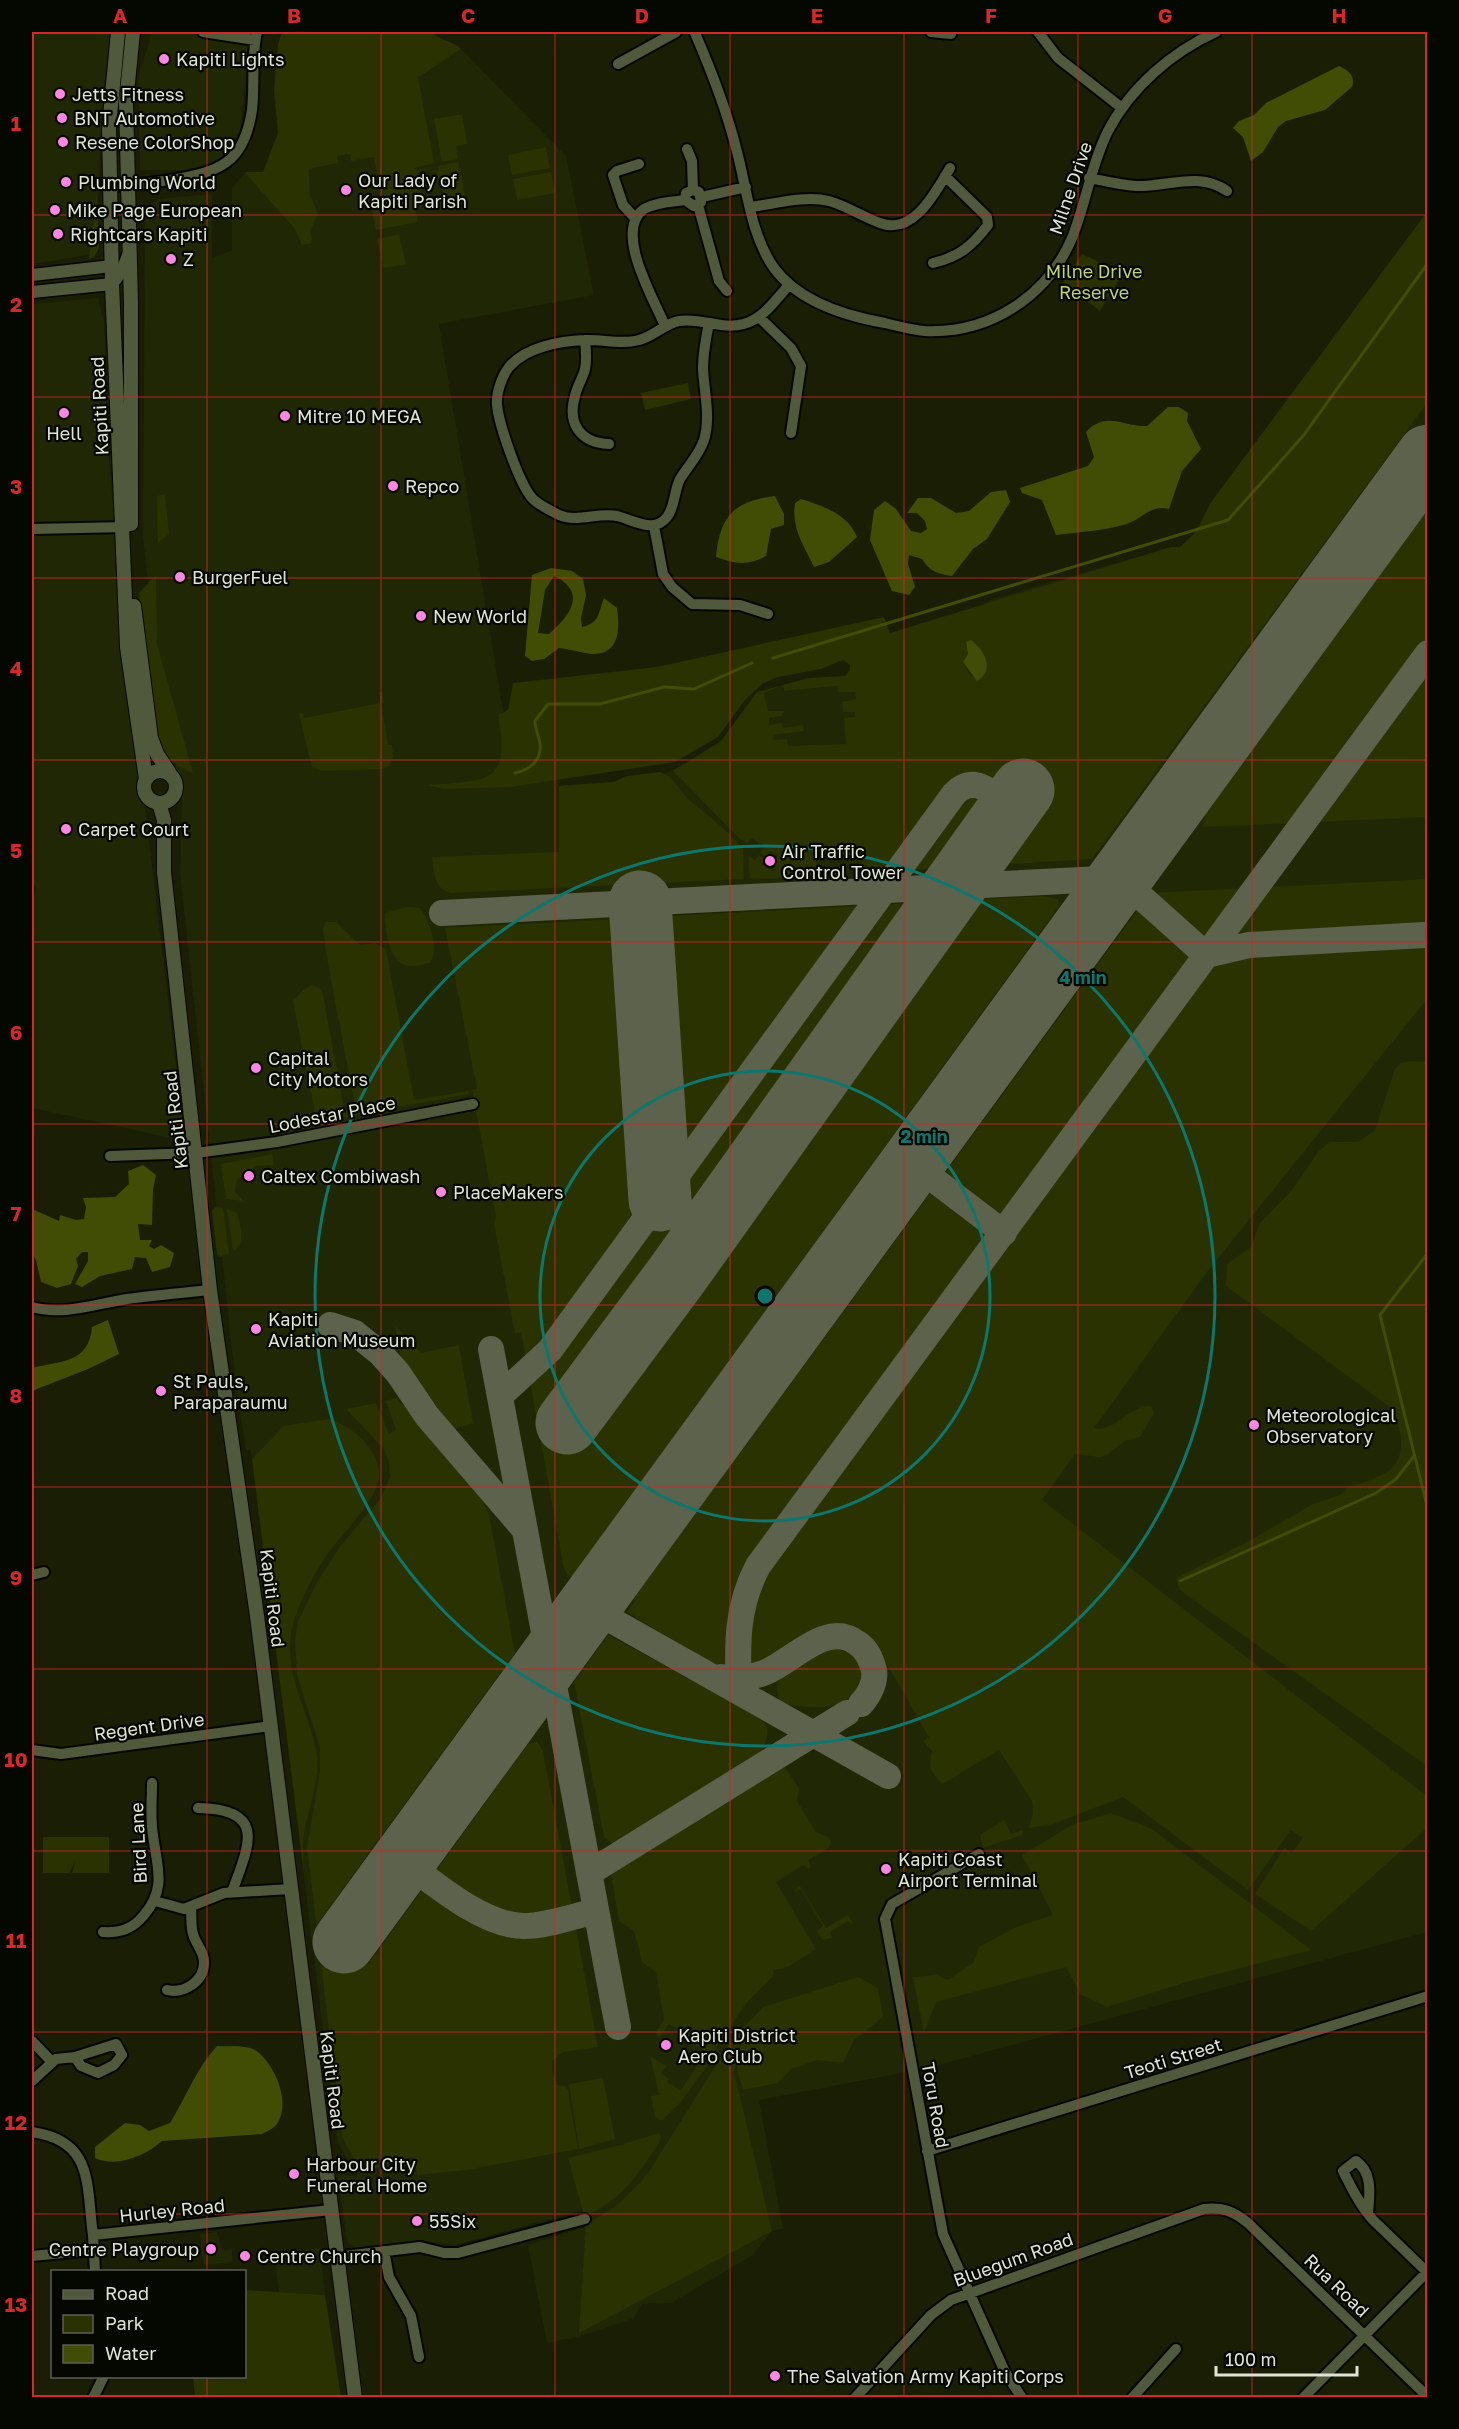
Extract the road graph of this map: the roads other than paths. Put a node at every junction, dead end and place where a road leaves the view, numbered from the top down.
1 (118, 32) edge
2 (133, 32) edge
3 (676, 32) edge
4 (683, 32) edge
5 (696, 32) edge
6 (931, 32) edge
7 (1038, 32) edge
8 (1216, 32) edge
9 (203, 33) edge
10 (951, 34) dead end
11 (256, 36) edge
12 (618, 64) dead end
13 (1122, 108) junction
14 (687, 149) dead end
15 (639, 164) dead end
16 (1089, 178) junction
17 (110, 186) junction
18 (129, 186) junction
19 (746, 187) junction
20 (1227, 191) dead end
21 (697, 197) junction
22 (751, 207) junction
23 (635, 218) junction
24 (130, 247) junction
25 (933, 263) dead end
26 (79, 269) junction
27 (32, 275) edge
28 (114, 275) junction
29 (789, 285) junction
30 (65, 289) junction
31 (727, 291) dead end
32 (32, 292) edge
33 (131, 299) junction
34 (760, 318) junction
35 (709, 323) junction
36 (664, 326) junction
37 (585, 340) junction
38 (790, 433) dead end
39 (609, 444) dead end
40 (654, 526) junction
41 (127, 527) junction
42 (32, 528) edge
43 (768, 614) dead end
44 (136, 628) junction
45 (127, 647) junction
46 (169, 772) junction
47 (146, 779) junction
48 (159, 803) junction
49 (473, 1104) dead end
50 (196, 1153) junction
51 (110, 1156) dead end
52 (210, 1290) junction
53 (32, 1307) edge
54 (44, 1572) dead end
55 (32, 1575) edge
56 (271, 1726) junction
57 (32, 1750) edge
58 (152, 1783) dead end
59 (198, 1808) dead end
60 (979, 1854) dead end
61 (291, 1888) junction
62 (232, 1892) junction
63 (155, 1901) junction
64 (191, 1908) junction
65 (103, 1932) dead end
66 (166, 1990) dead end
67 (1428, 1996) edge
68 (32, 2040) edge
69 (75, 2057) dead end
70 (52, 2062) junction
71 (32, 2081) edge
72 (32, 2132) edge
73 (927, 2151) junction
74 (1217, 2208) joint
75 (331, 2210) junction
76 (1368, 2214) dead end
77 (585, 2219) dead end
78 (93, 2235) junction
79 (94, 2250) junction
80 (384, 2251) junction
81 (32, 2256) edge
82 (336, 2257) junction
83 (95, 2270) edge
84 (1427, 2272) edge
85 (969, 2292) junction
86 (1365, 2335) junction
87 (1176, 2349) dead end
88 (419, 2357) dead end
89 (103, 2378) edge
90 (93, 2397) edge
91 (355, 2397) edge
92 (855, 2397) edge
93 (1022, 2397) edge
94 (1132, 2397) edge
95 (1303, 2397) edge
96 (1428, 2397) edge

1 - 17 main road, Kapiti Road
2 - 18 main road, Kapiti Road
3 - 12 street
4 - 5 street
5 - 19 street, Milne Drive
6 - 10 street
7 - 13 street
8 - 13 street, Milne Drive
9 - 11 street
11 - 18 street
13 - 16 street, Milne Drive
14 - 21 street
15 - 23 street
16 - 20 street
16 - 29 street, Milne Drive
17 - 18 street
17 - 28 main road, Kapiti Road
18 - 24 main road, Kapiti Road
19 - 21 street
19 - 22 street, Milne Drive
21 - 23 street
21 - 31 street
22 - 25 street
22 - 29 street, Milne Drive
23 - 36 street
24 - 28 street
24 - 33 main road, Kapiti Road
26 - 27 street
26 - 28 street
26 - 30 street
28 - 30 street
28 - 33 street
28 - 41 main road, Kapiti Road
29 - 34 street
30 - 32 street
33 - 41 main road, Kapiti Road
34 - 35 street
34 - 38 street
35 - 36 street
35 - 40 street
36 - 37 street
37 - 39 street
37 - 40 street
40 - 43 street
41 - 42 street
41 - 44 main road, Kapiti Road
41 - 45 main road, Kapiti Road
44 - 45 main road
44 - 46 main road, Kapiti Road
45 - 47 main road, Kapiti Road
46 - 47 main road
46 - 48 main road
47 - 48 main road
48 - 50 main road, Kapiti Road
49 - 50 street, Lodestar Place
50 - 51 street, Lodestar Place
50 - 52 main road, Kapiti Road
52 - 53 street
52 - 56 main road, Kapiti Road
54 - 55 street
56 - 57 street, Regent Drive
56 - 61 main road, Kapiti Road
58 - 63 street, Bird Lane
59 - 62 street
60 - 73 street, Toru Road
61 - 62 street
61 - 75 main road, Kapiti Road
62 - 64 street
63 - 64 street
63 - 65 street
64 - 66 street
67 - 73 street, Teoti Street
68 - 70 street
69 - 70 street
70 - 71 street
72 - 78 street
73 - 85 street, Toru Road
74 - 85 street, Bluegum Road
74 - 86 street, Rua Road
75 - 78 street, Hurley Road
75 - 82 main road, Kapiti Road
76 - 84 street
77 - 80 street
78 - 79 street
79 - 81 street
79 - 83 street
80 - 82 street
80 - 88 street
82 - 91 main road, Kapiti Road
84 - 86 street
85 - 92 street, Bluegum Road
85 - 93 street, Toru Road
86 - 95 street
86 - 96 street, Rua Road
87 - 94 street
89 - 90 street

